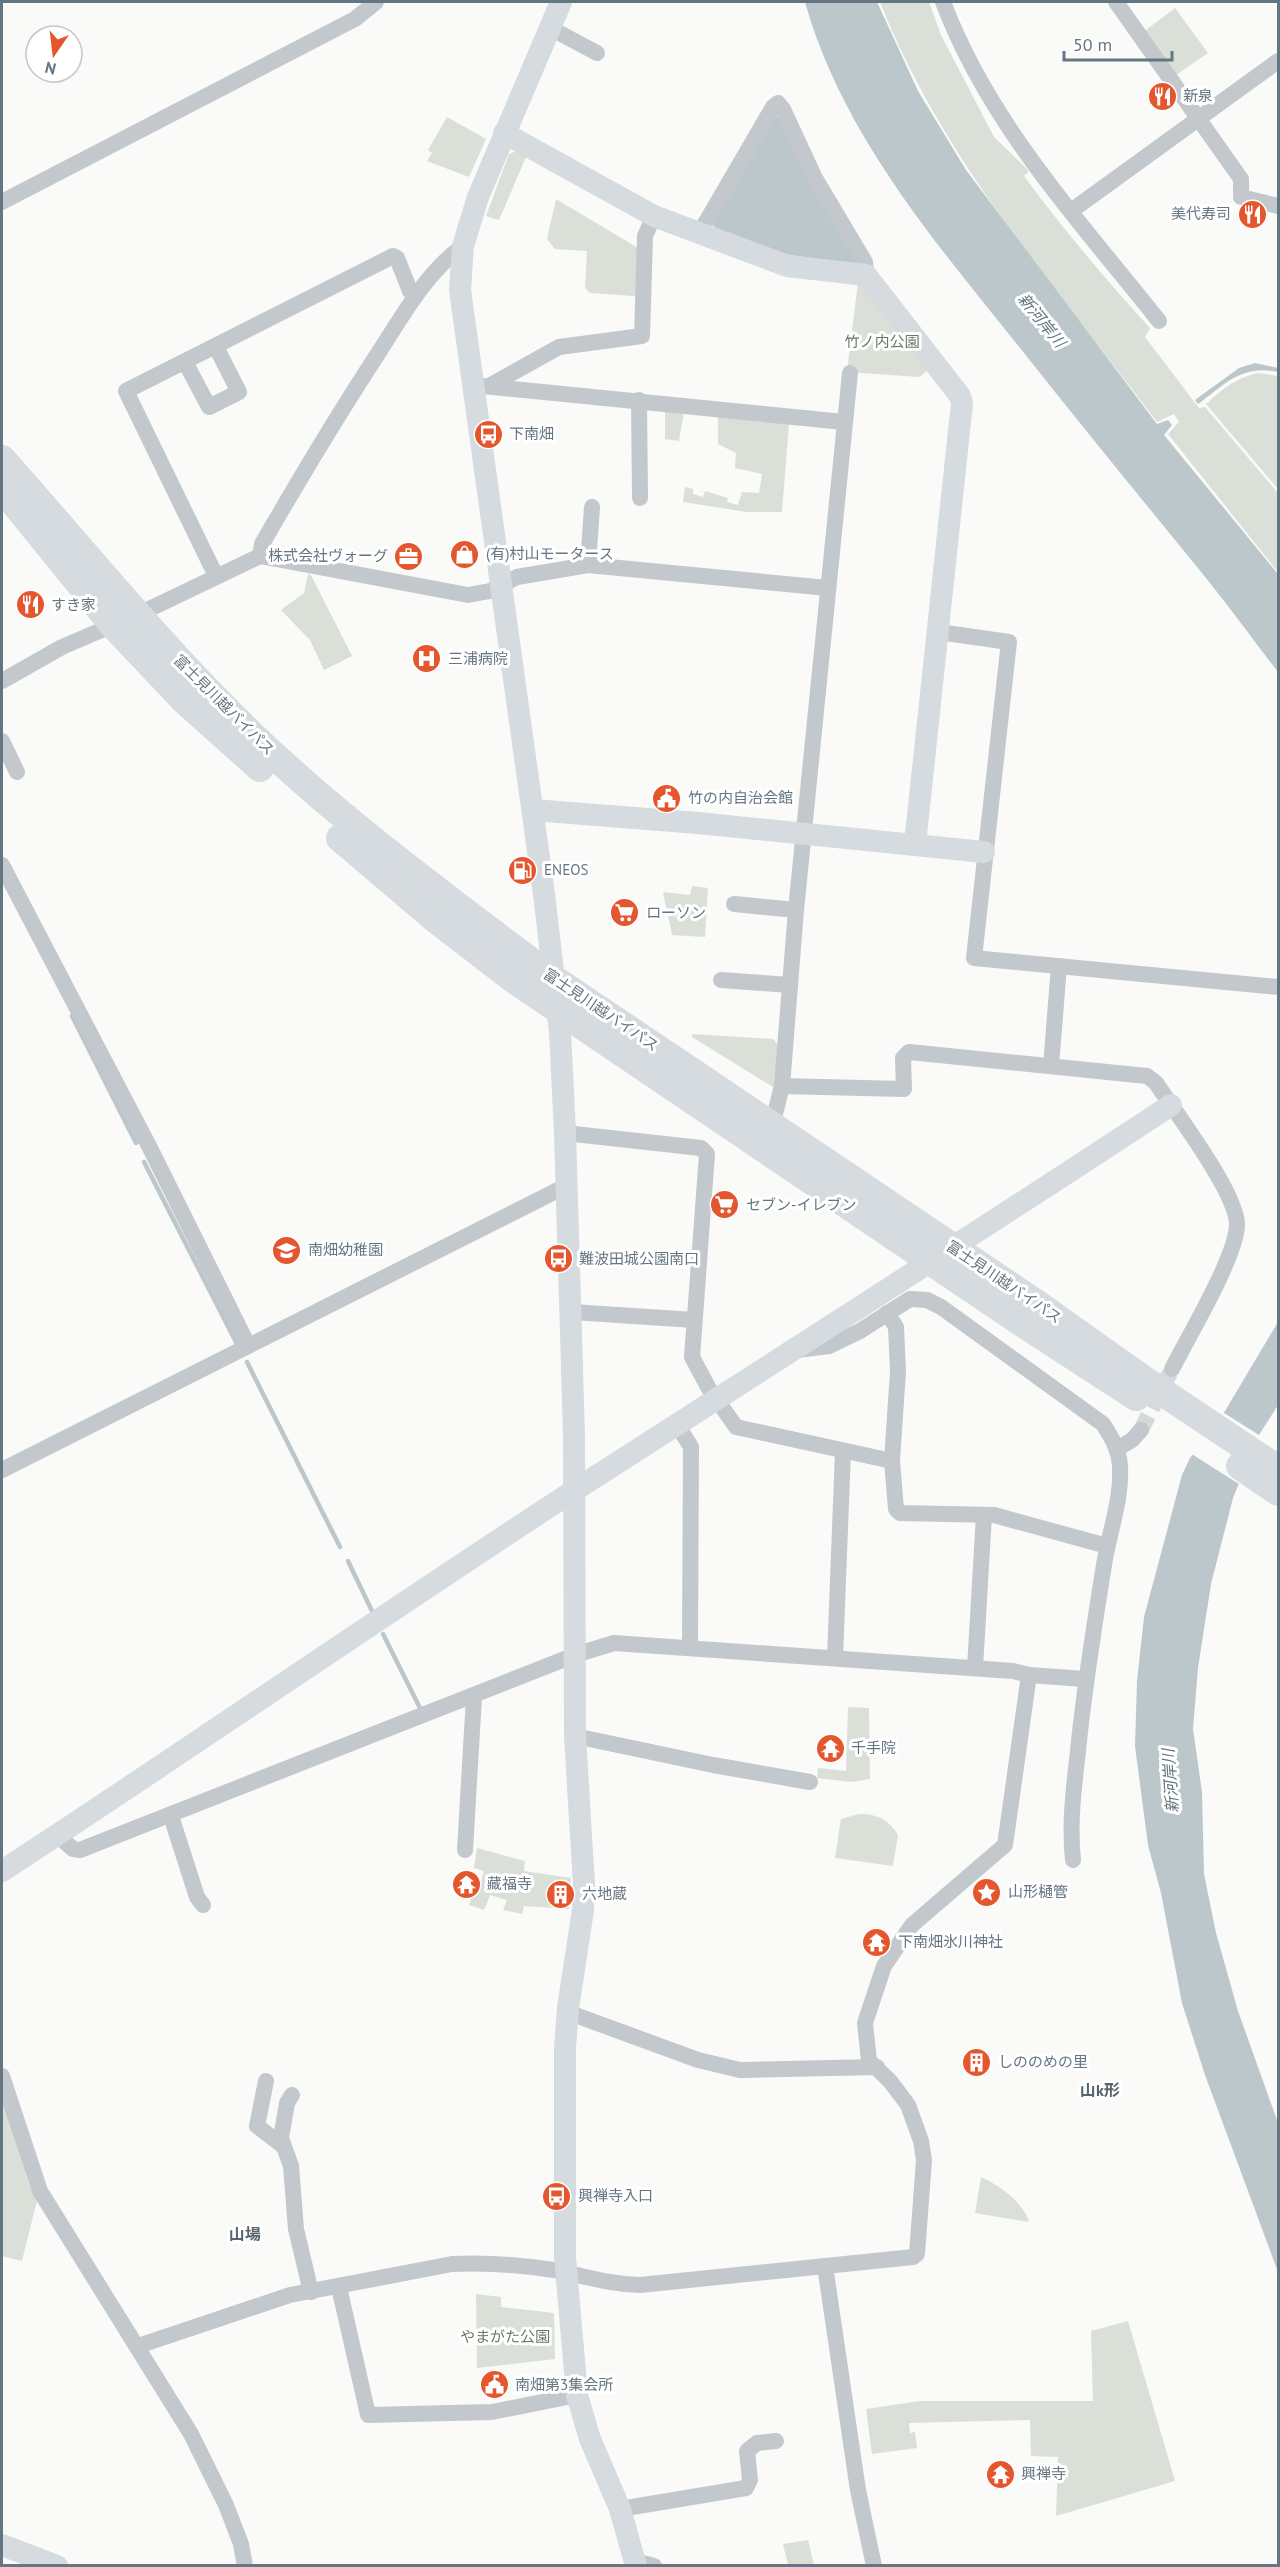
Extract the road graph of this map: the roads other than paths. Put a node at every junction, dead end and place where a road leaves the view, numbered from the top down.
1 (376, 2) edge
2 (561, 2) edge
3 (943, 2) edge
4 (1116, 2) edge
5 (550, 28) junction
6 (597, 53) dead end
7 (1278, 61) edge
8 (1199, 120) junction
9 (504, 133) junction
10 (2, 202) edge
11 (1278, 206) edge
12 (1071, 212) junction
13 (654, 216) junction
14 (699, 234) junction
15 (463, 246) junction
16 (866, 275) junction
17 (415, 297) junction
18 (1159, 321) dead end
19 (216, 347) junction
20 (185, 362) junction
21 (850, 373) dead end
22 (481, 385) junction
23 (639, 400) junction
24 (844, 422) junction
25 (2, 459) edge
26 (2, 488) edge
27 (640, 498) dead end
28 (592, 507) dead end
29 (260, 556) junction
30 (588, 565) junction
31 (216, 576) junction
32 (500, 586) junction
33 (828, 588) junction
34 (139, 614) junction
35 (113, 625) junction
36 (939, 632) junction
37 (2, 681) edge
38 (2, 741) edge
39 (17, 772) dead end
40 (532, 810) junction
41 (805, 834) junction
42 (915, 844) junction
43 (984, 852) junction
44 (2, 865) edge
45 (734, 904) dead end
46 (796, 910) junction
47 (1059, 966) junction
48 (554, 979) junction
49 (721, 980) dead end
50 (790, 985) junction
51 (1278, 987) edge
52 (557, 1008) junction
53 (1051, 1066) junction
54 (782, 1086) junction
55 (1171, 1105) junction
56 (772, 1126) junction
57 (565, 1133) junction
58 (568, 1185) junction
59 (941, 1254) junction
60 (572, 1312) junction
61 (887, 1313) junction
62 (694, 1320) junction
63 (248, 1345) junction
64 (794, 1350) junction
65 (1172, 1369) tunnel mouth
66 (717, 1401) junction
67 (678, 1426) junction
68 (1141, 1430) tunnel mouth
69 (1117, 1449) junction
70 (843, 1451) junction
71 (892, 1461) junction
72 (2, 1470) edge
73 (1276, 1483) edge
74 (574, 1491) junction
75 (984, 1515) junction
76 (1107, 1546) junction
77 (690, 1648) junction
78 (575, 1655) junction
79 (835, 1658) junction
80 (975, 1668) junction
81 (1029, 1675) junction
82 (1085, 1679) junction
83 (474, 1696) junction
84 (575, 1736) junction
85 (810, 1782) dead end
86 (171, 1816) junction
87 (57, 1835) junction
88 (465, 1850) dead end
89 (1072, 1860) dead end
90 (2, 1871) edge
91 (203, 1905) dead end
92 (567, 2012) junction
93 (878, 2067) junction
94 (2, 2076) edge
95 (266, 2081) dead end
96 (292, 2095) dead end
97 (283, 2146) junction
98 (825, 2266) junction
99 (566, 2274) junction
100 (339, 2287) junction
101 (311, 2292) junction
102 (138, 2346) junction
103 (577, 2395) junction
104 (776, 2440) dead end
105 (620, 2509) junction
106 (2, 2545) edge
107 (642, 2564) edge
108 (57, 2565) edge
109 (245, 2565) edge
110 (874, 2565) edge

1 - 10 street
2 - 5 street
3 - 12 street
4 - 8 street
5 - 6 street
5 - 9 street
7 - 8 street
8 - 11 street
8 - 12 street
9 - 13 street
9 - 15 street
12 - 18 street
13 - 14 street
13 - 22 street
14 - 16 street
14 - 16 street
15 - 17 street
15 - 22 street
16 - 36 street
17 - 19 street
17 - 29 street
19 - 20 street
19 - 20 street
20 - 31 street
21 - 24 street
22 - 23 street
22 - 32 street
23 - 24 street
23 - 27 street
24 - 33 street
25 - 34 highway, 富士見川越バイパス
26 - 35 highway, 富士見川越バイパス
28 - 30 street
29 - 31 street
29 - 32 street
30 - 32 street
30 - 33 street
31 - 34 street
32 - 40 street
33 - 41 street
34 - 35 street
34 - 48 highway, 富士見川越バイパス
35 - 37 street
35 - 52 highway, 富士見川越バイパス
36 - 42 street
36 - 43 street
38 - 39 street
40 - 41 street
40 - 48 street
41 - 42 street
41 - 46 street
42 - 43 street
43 - 47 street
44 - 63 street
45 - 46 street
46 - 50 street
47 - 51 street
47 - 53 street
48 - 52 street
48 - 56 highway, 富士見川越バイパス
49 - 50 street
50 - 54 street
52 - 57 street
52 - 59 highway, 富士見川越バイパス
53 - 54 street
53 - 55 street
54 - 56 street
55 - 59 street
55 - 65 street
56 - 59 highway, 富士見川越バイパス
57 - 58 street
57 - 62 street
58 - 60 street
58 - 63 street
59 - 64 street
59 - 73 highway, 富士見川越バイパス
60 - 62 street
60 - 74 street
61 - 64 street
61 - 69 street
61 - 71 street
62 - 66 street
63 - 72 street
64 - 66 street
66 - 67 street
66 - 70 street
67 - 74 street
67 - 77 street
68 - 69 street
69 - 76 street
70 - 71 street
70 - 79 street
71 - 75 street
74 - 78 street
74 - 87 street
75 - 76 street
75 - 80 street
76 - 82 street
77 - 78 street
77 - 79 street
78 - 83 street
78 - 84 street
79 - 80 street
80 - 81 street
81 - 82 street
81 - 93 street
82 - 89 street
83 - 86 street
83 - 88 street
84 - 85 street
84 - 92 street
86 - 87 street
86 - 91 street
87 - 90 street
92 - 93 street
92 - 99 street
93 - 98 street
94 - 102 street
95 - 97 street
96 - 97 street
97 - 101 street
98 - 99 street
98 - 110 street
99 - 100 street
99 - 103 street
100 - 101 street
100 - 103 street
101 - 102 street
102 - 109 street
103 - 105 street
104 - 105 street
105 - 107 street
106 - 108 street

